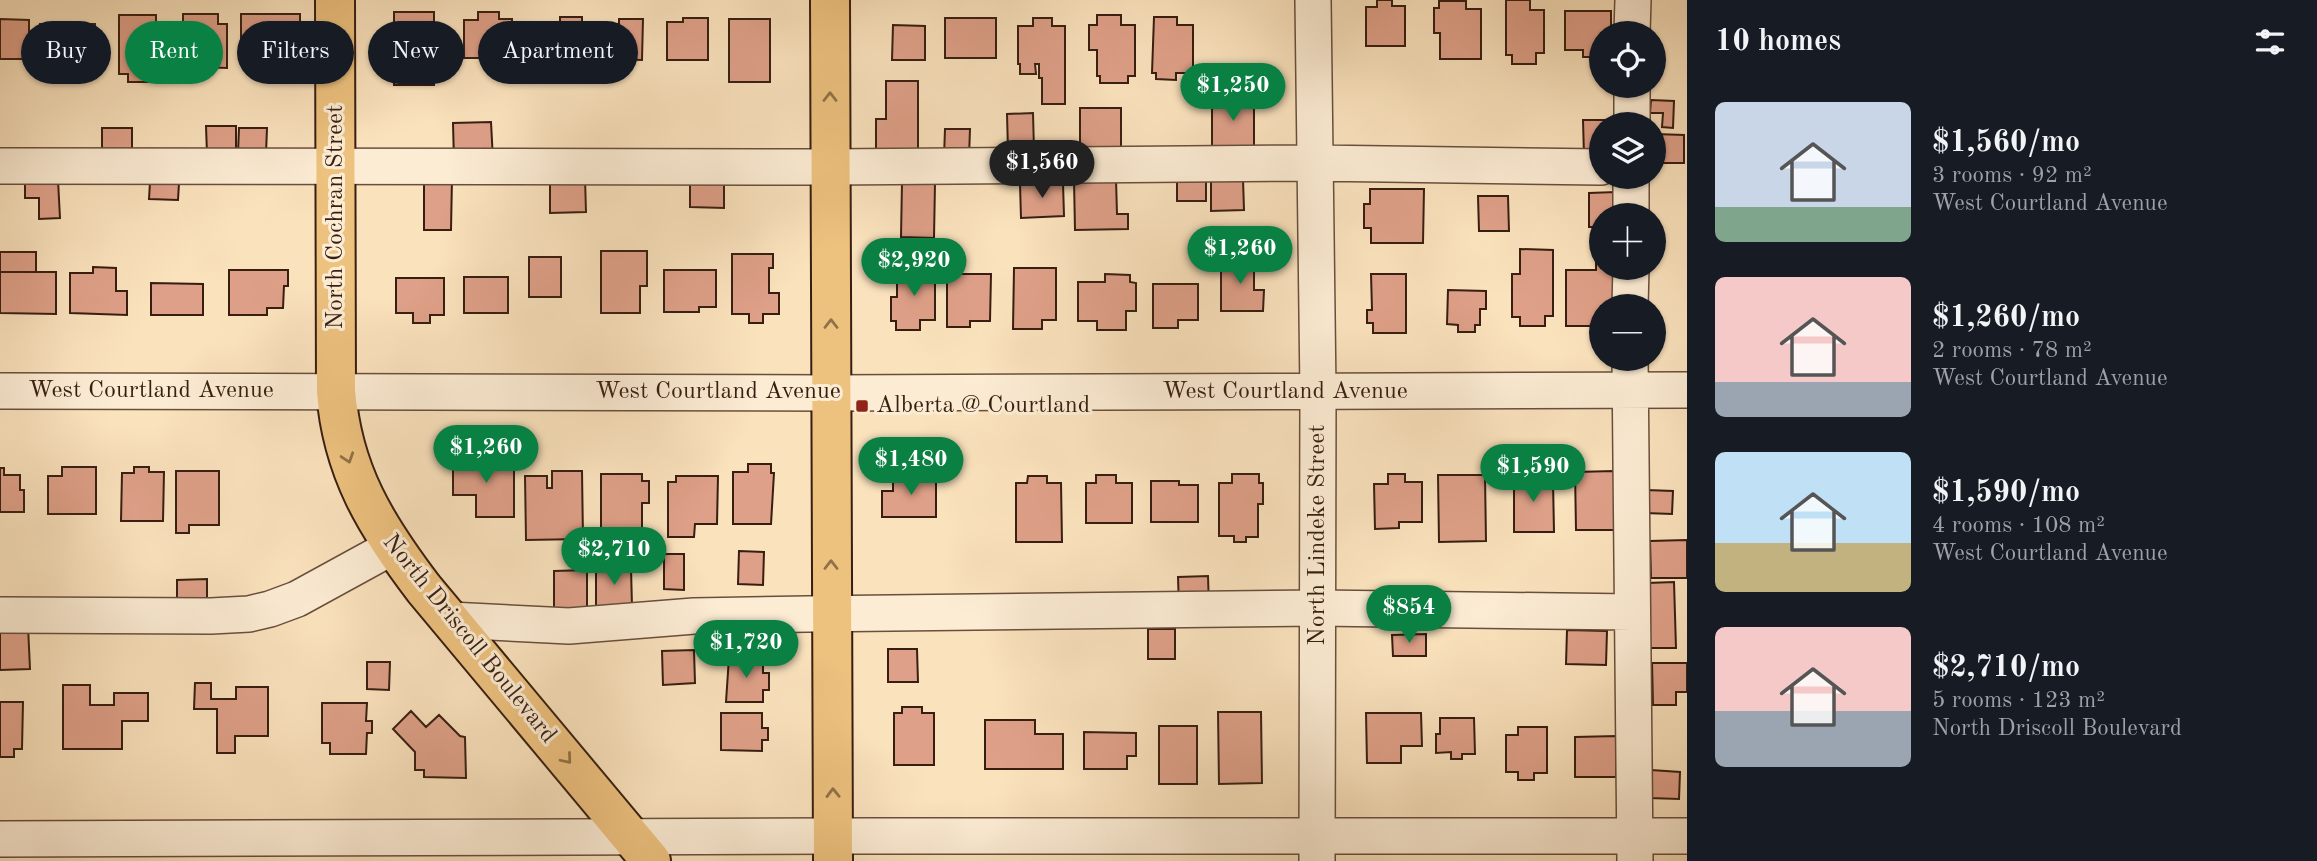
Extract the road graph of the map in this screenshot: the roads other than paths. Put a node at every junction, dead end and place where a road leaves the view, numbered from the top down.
1 (335, 0) edge
2 (830, 0) edge
3 (1313, 0) edge
4 (1633, 0) edge
5 (1632, 21) edge
6 (1315, 163) junction
7 (336, 165) junction
8 (0, 166) edge
9 (830, 167) junction
10 (1589, 167) edge
11 (1630, 374) edge
12 (1687, 390) edge
13 (0, 391) edge
14 (336, 391) junction
15 (1318, 392) junction
16 (831, 393) junction
17 (392, 547) junction
18 (1318, 608) junction
19 (1632, 612) junction
20 (831, 614) junction
21 (0, 615) edge
22 (450, 620) junction
23 (1687, 836) edge
24 (0, 839) edge
25 (833, 848) edge
26 (1317, 848) edge
27 (344, 849) edge
28 (642, 849) edge
29 (1635, 849) edge

1 - 7 main road, North Cochran Street
9 -> 2 main road
3 - 6 street, North Lindeke Street
4 - 5 street
6 - 9 street
6 - 10 street
6 - 15 street, North Lindeke Street
7 - 8 street
7 - 9 street
7 - 14 main road, North Cochran Street
16 -> 9 main road
11 - 12 street, West Courtland Avenue
11 - 15 street, West Courtland Avenue
11 - 19 street
13 - 14 street, West Courtland Avenue
14 - 16 street, West Courtland Avenue
14 -> 17 main road, North Driscoll Boulevard
15 - 16 street, West Courtland Avenue
15 - 18 street, North Lindeke Street
20 -> 16 main road
17 - 21 street
17 - 22 main road, North Driscoll Boulevard
18 - 19 street
18 - 20 street
18 - 26 street, North Lindeke Street
19 - 29 street
20 - 22 street
25 -> 20 main road
22 -> 28 main road, North Driscoll Boulevard
23 - 29 street
24 - 27 street
25 - 26 street
25 - 28 street
26 - 29 street
27 - 28 street

